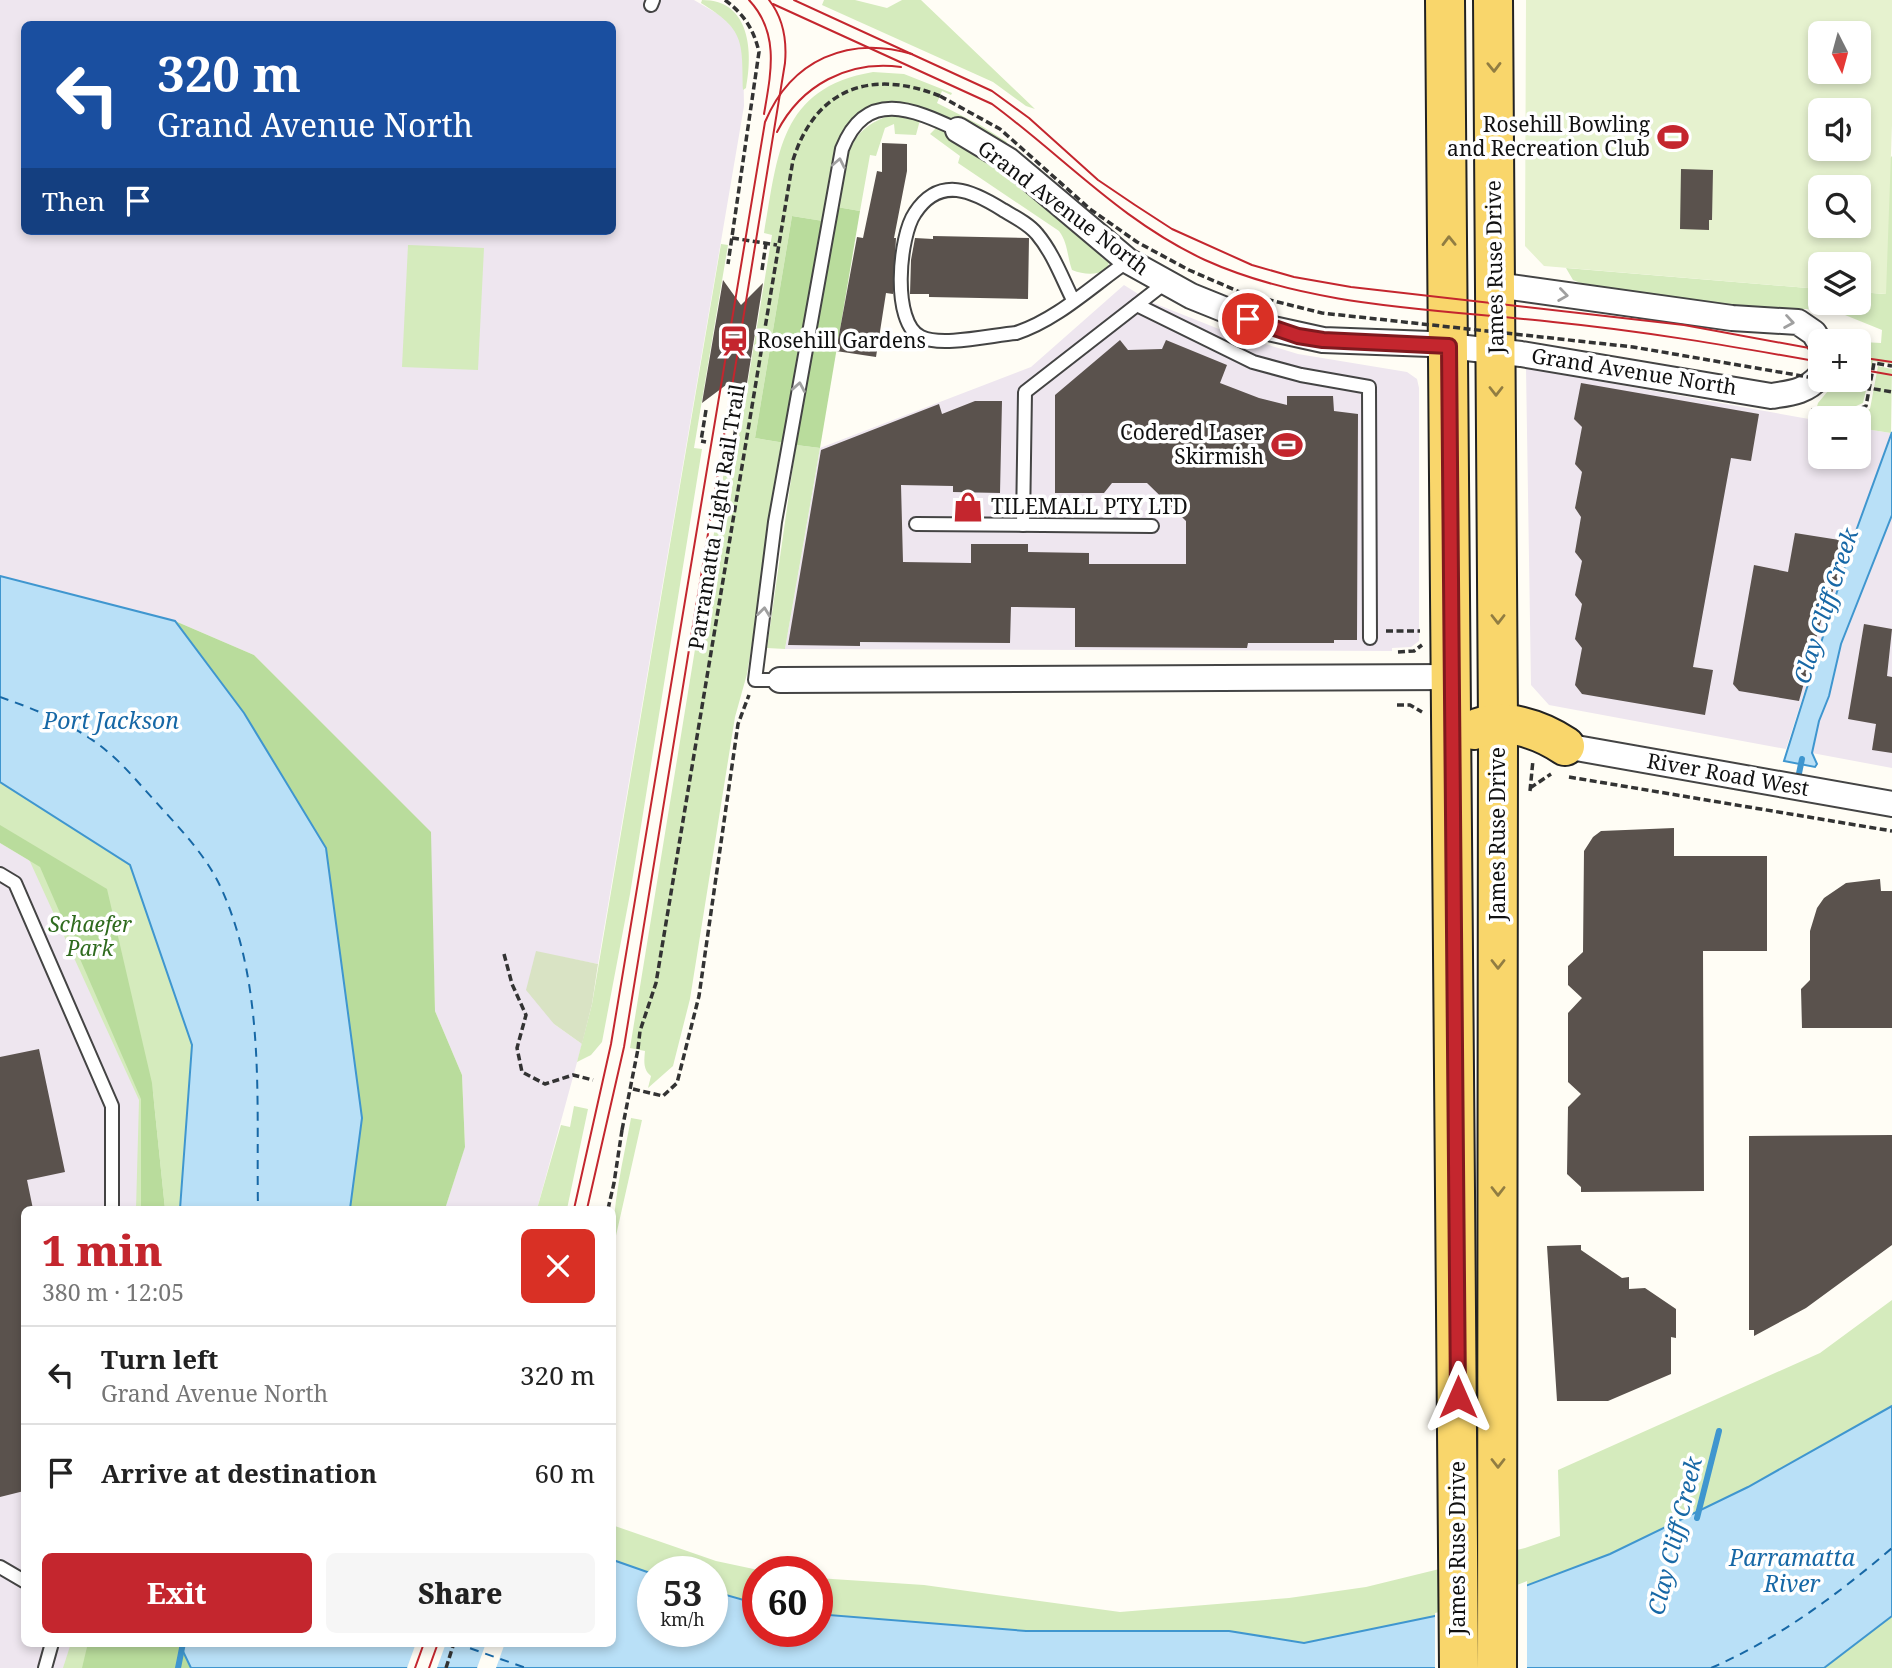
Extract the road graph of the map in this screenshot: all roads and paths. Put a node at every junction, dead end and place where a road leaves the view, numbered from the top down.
1 (725, 0) edge
2 (1445, 0) edge
3 (1493, 0) edge
4 (958, 130) joint
5 (732, 238) junction
6 (766, 243) junction
7 (777, 245) junction
8 (1128, 261) junction
9 (728, 264) dead end
10 (762, 270) dead end
11 (1165, 283) junction
12 (1496, 285) junction
13 (1073, 300) junction
14 (1137, 305) junction
15 (1808, 329) edge
16 (1449, 346) junction
17 (1496, 351) junction
18 (1892, 366) edge
19 (1808, 377) edge
20 (1808, 388) edge
21 (1871, 388) edge
22 (1798, 392) junction
23 (1892, 392) edge
24 (706, 410) dead end
25 (738, 415) dead end
26 (706, 442) dead end
27 (744, 448) junction
28 (916, 524) dead end
29 (1023, 525) junction
30 (1152, 526) dead end
31 (1370, 634) joint
32 (1398, 652) dead end
33 (1452, 677) junction
34 (767, 680) junction
35 (1498, 724) junction
36 (1565, 746) junction
37 (1452, 750) junction
38 (1514, 791) junction
39 (1892, 804) edge
40 (1892, 831) edge
41 (0, 874) edge
42 (504, 954) dead end
43 (593, 1080) dead end
44 (633, 1089) dead end
45 (112, 1206) edge
46 (609, 1206) edge
47 (0, 1567) edge
48 (21, 1579) edge
49 (51, 1647) edge
50 (453, 1647) edge
51 (45, 1668) edge
52 (446, 1668) edge
53 (1459, 1668) edge
54 (1497, 1668) edge

1 - 5 path
16 -> 2 main road, James Ruse Drive
3 -> 12 main road, James Ruse Drive
4 - 8 street, Grand Avenue North
34 -> 4 lane
5 - 6 path
5 - 9 path
6 - 7 path
6 - 10 path
7 - 19 path, Parramatta Light Rail Trail, bridge
7 - 27 path, Parramatta Light Rail Trail
8 - 11 street, Grand Avenue North
8 - 13 lane
11 - 14 lane
11 - 16 street, Grand Avenue North
12 -> 15 street
12 - 17 main road, James Ruse Drive
13 - 13 lane
14 - 29 lane
14 - 31 lane
16 - 17 street, Grand Avenue North
16 - 33 main road, James Ruse Drive
17 - 22 street, Grand Avenue North
17 -> 35 main road, James Ruse Drive
18 - 22 path
20 - 22 street
21 - 23 path, Parramatta Light Rail Trail, bridge
24 - 26 path
25 - 27 path
27 - 46 path, Parramatta Light Rail Trail, bridge
28 - 29 lane
29 - 30 lane
31 - 32 path
33 - 34 street
33 - 37 main road, James Ruse Drive
34 - 44 path
35 - 36 main road
35 - 37 main road
35 - 38 main road, James Ruse Drive
36 - 38 main road
36 - 39 street, River Road West
37 - 53 main road, James Ruse Drive
38 - 40 path
38 -> 54 main road, James Ruse Drive
41 - 45 lane
42 - 43 path
47 - 48 lane
49 - 51 lane
50 - 52 path

